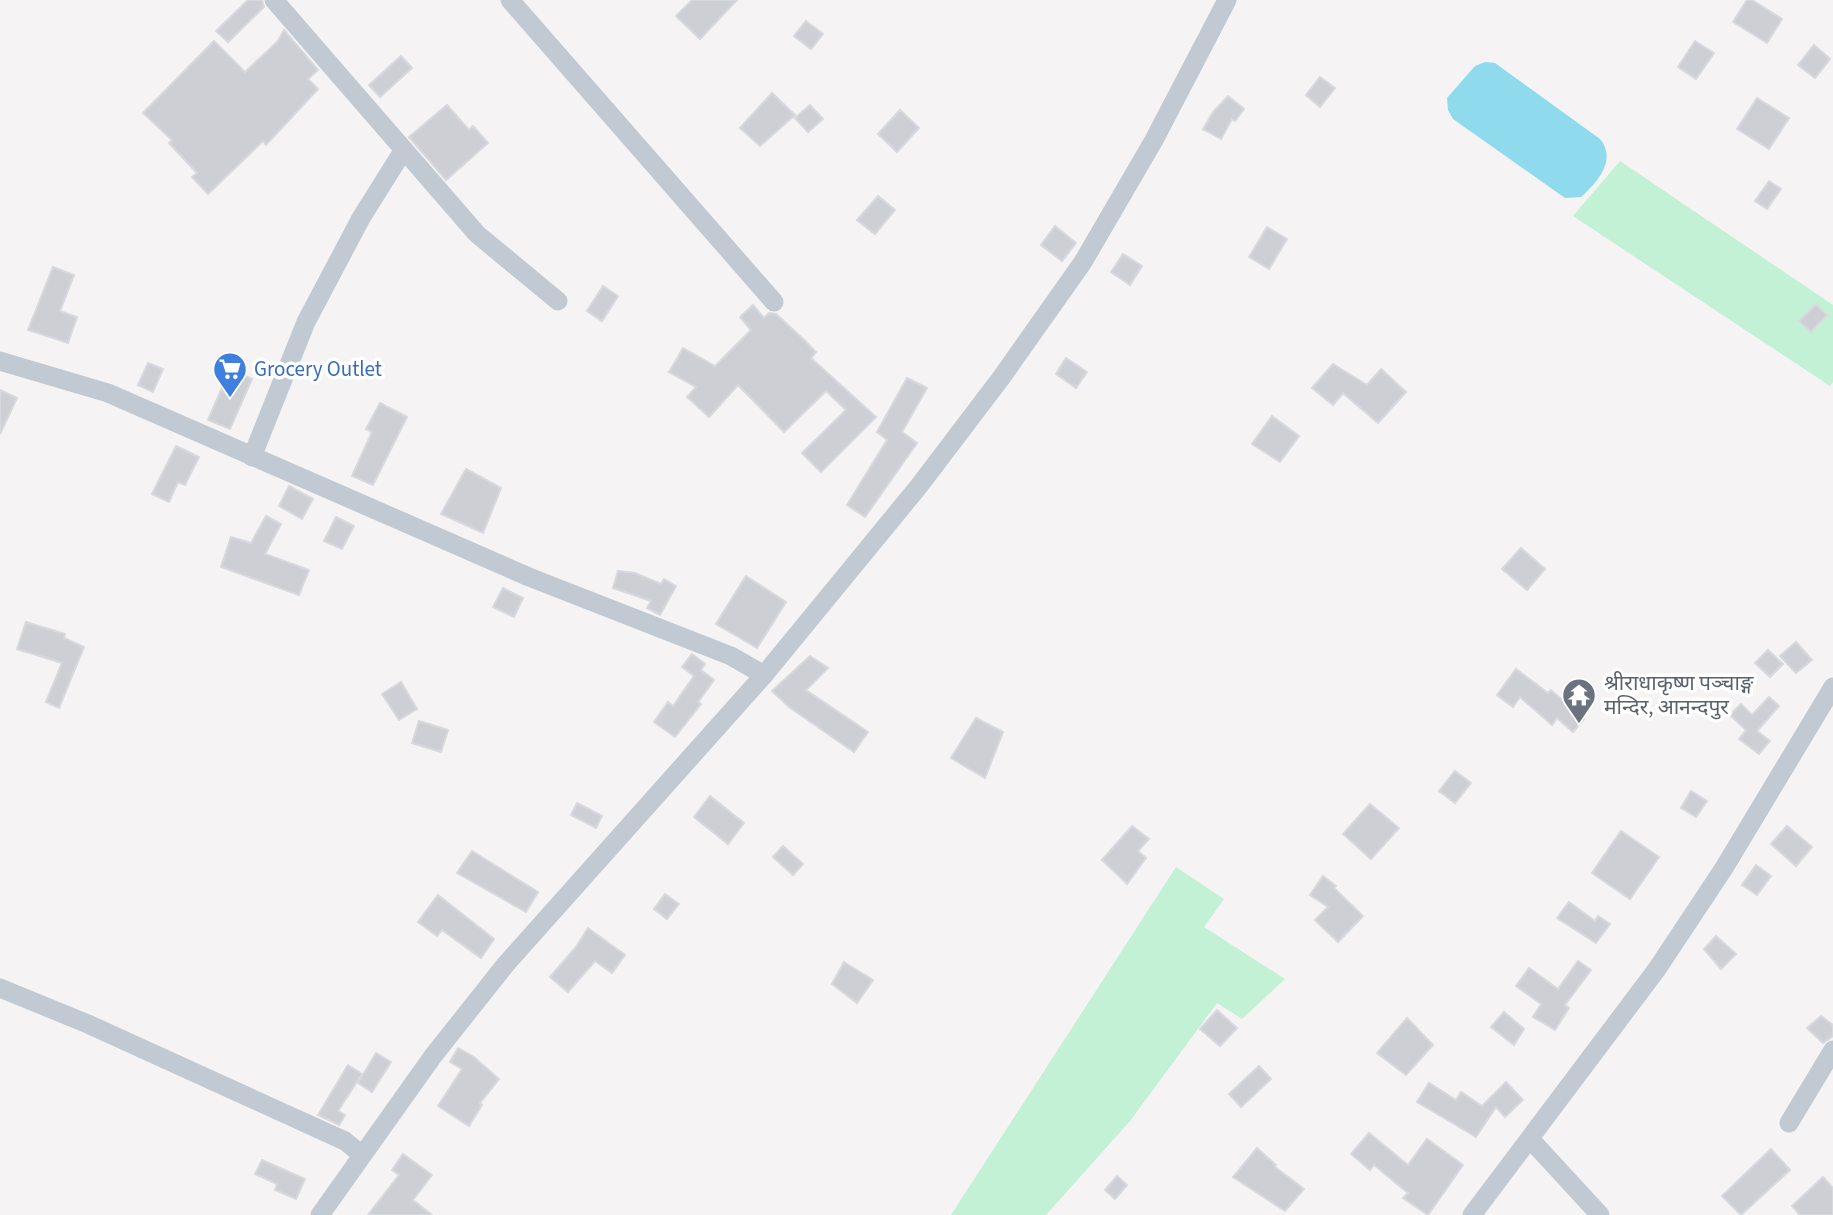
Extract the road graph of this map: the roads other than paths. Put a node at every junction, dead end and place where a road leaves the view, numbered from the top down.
1 (274, 0) edge
2 (510, 0) edge
3 (1227, 0) edge
4 (403, 151) junction
5 (558, 301) dead end
6 (774, 302) dead end
7 (0, 361) edge
8 (252, 457) junction
9 (764, 675) junction
10 (1833, 687) edge
11 (0, 988) edge
12 (1833, 1051) edge
13 (1789, 1123) dead end
14 (1530, 1139) junction
15 (362, 1156) junction
16 (320, 1215) edge
17 (1472, 1215) edge
18 (1600, 1215) edge

1 - 4 street
2 - 6 street
3 - 9 street
4 - 5 street
4 - 8 street
7 - 8 street
8 - 9 street
9 - 15 street
10 - 14 street
11 - 15 street
12 - 13 street
14 - 17 street
14 - 18 street
15 - 16 street

